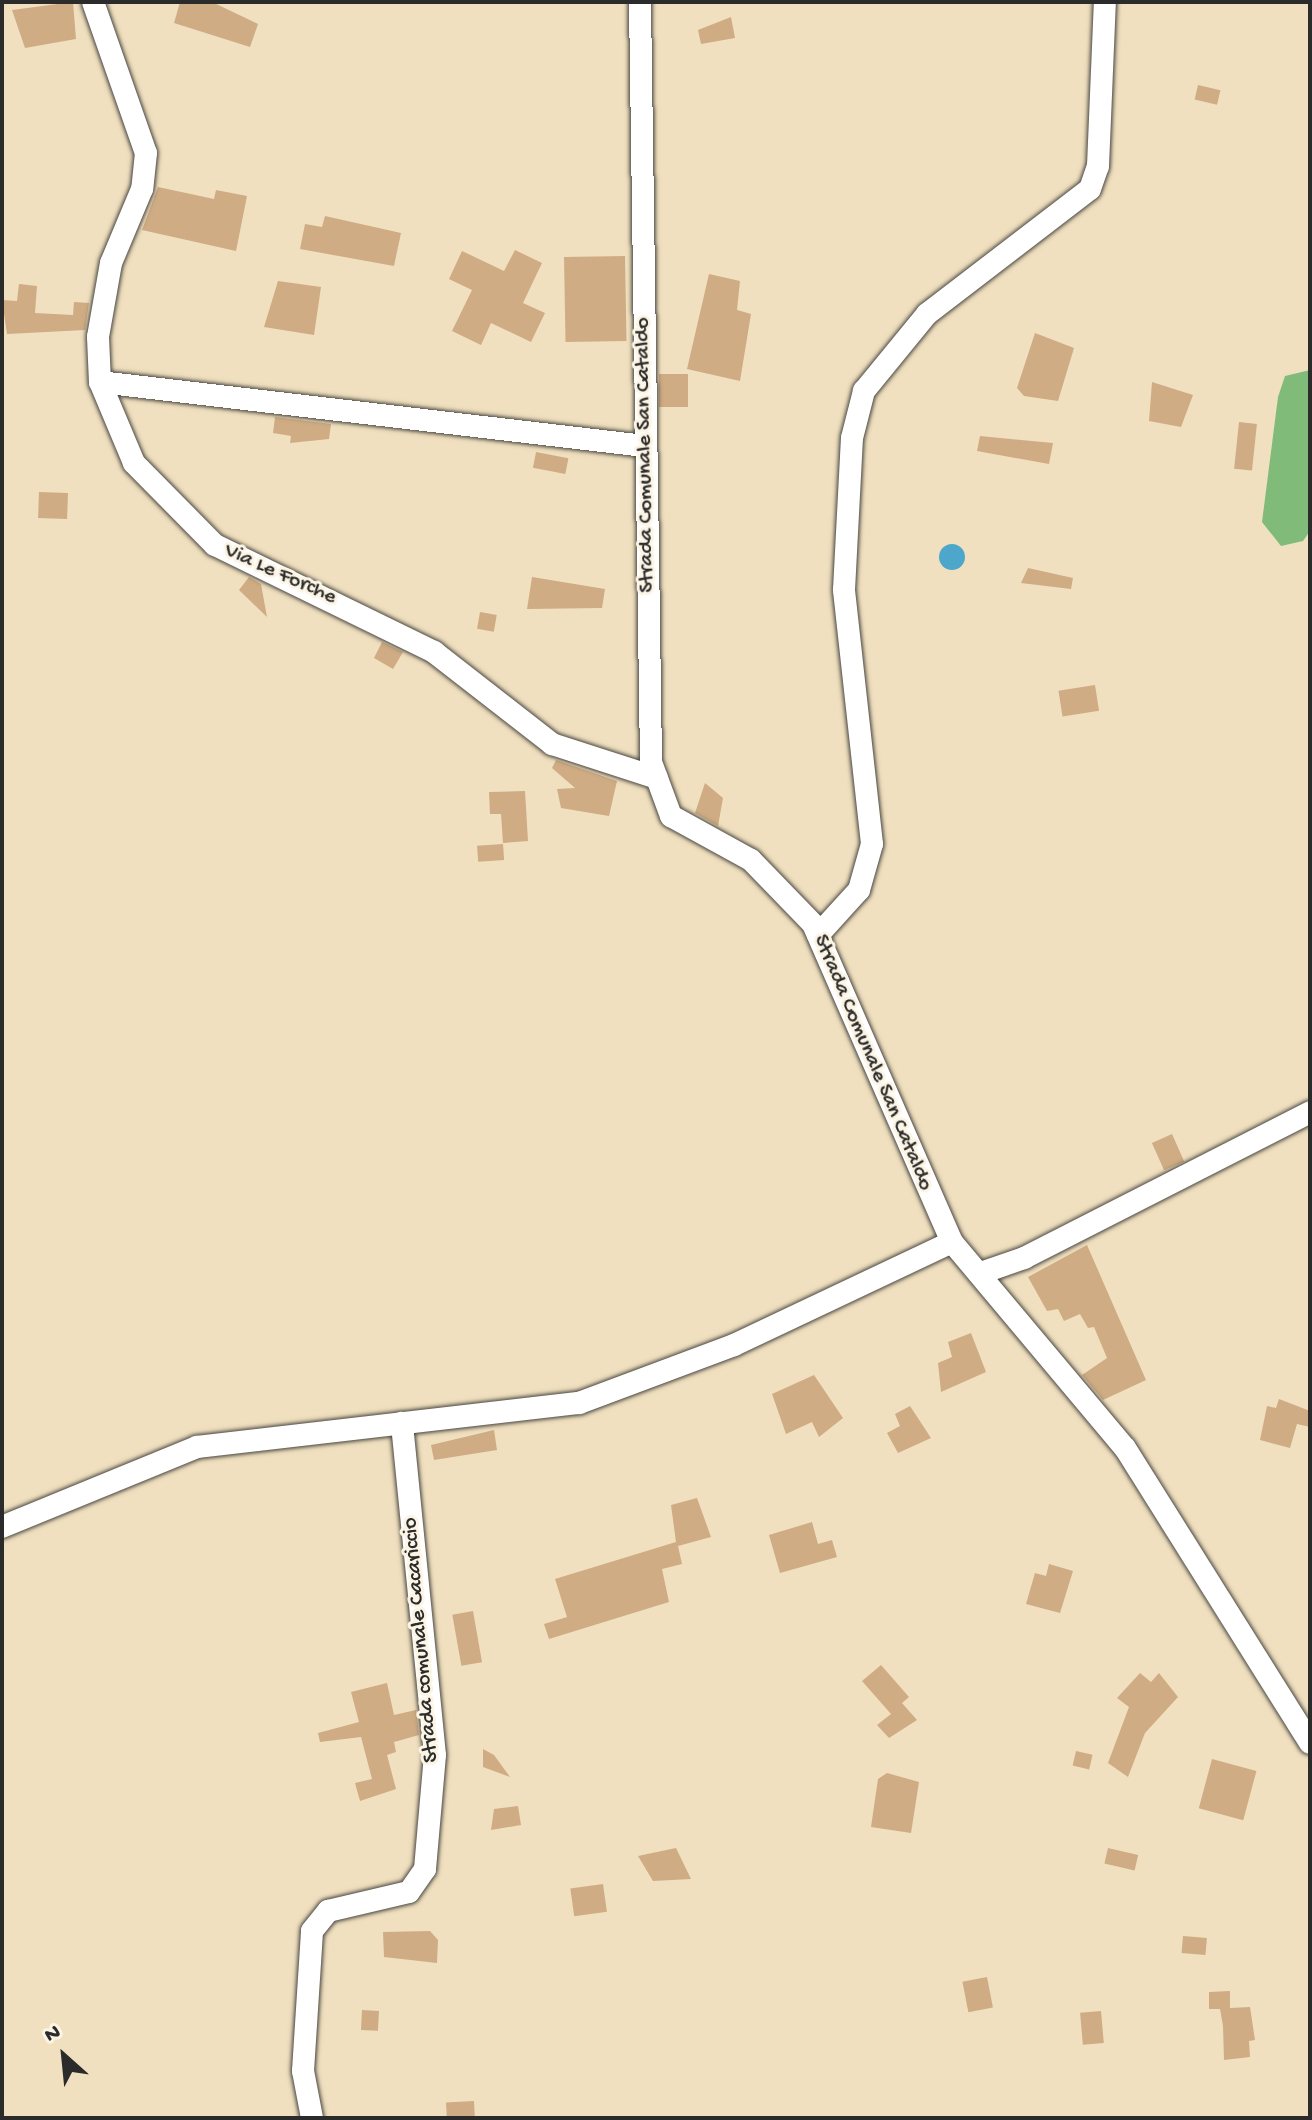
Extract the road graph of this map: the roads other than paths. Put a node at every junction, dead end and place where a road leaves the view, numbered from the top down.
1 (93, 2) edge
2 (640, 2) edge
3 (1105, 2) edge
4 (100, 382) junction
5 (645, 446) junction
6 (657, 778) junction
7 (818, 935) junction
8 (1310, 1112) edge
9 (952, 1242) junction
10 (981, 1273) junction
11 (402, 1423) junction
12 (2, 1527) edge
13 (1310, 1743) edge
14 (312, 2118) edge

1 - 4 street, Via Le Forche
2 - 5 street, Strada Comunale San Cataldo
3 - 7 street
4 - 5 street
4 - 6 street, Via Le Forche
5 - 6 street, Strada Comunale San Cataldo
6 - 7 street, Strada Comunale San Cataldo
7 - 9 street, Strada Comunale San Cataldo
8 - 10 street
9 - 10 street, Strada Comunale San Cataldo
9 - 11 street
10 - 13 street, Strada Comunale San Cataldo
11 - 12 street
11 - 14 street, Strada comunale Cacariccio

